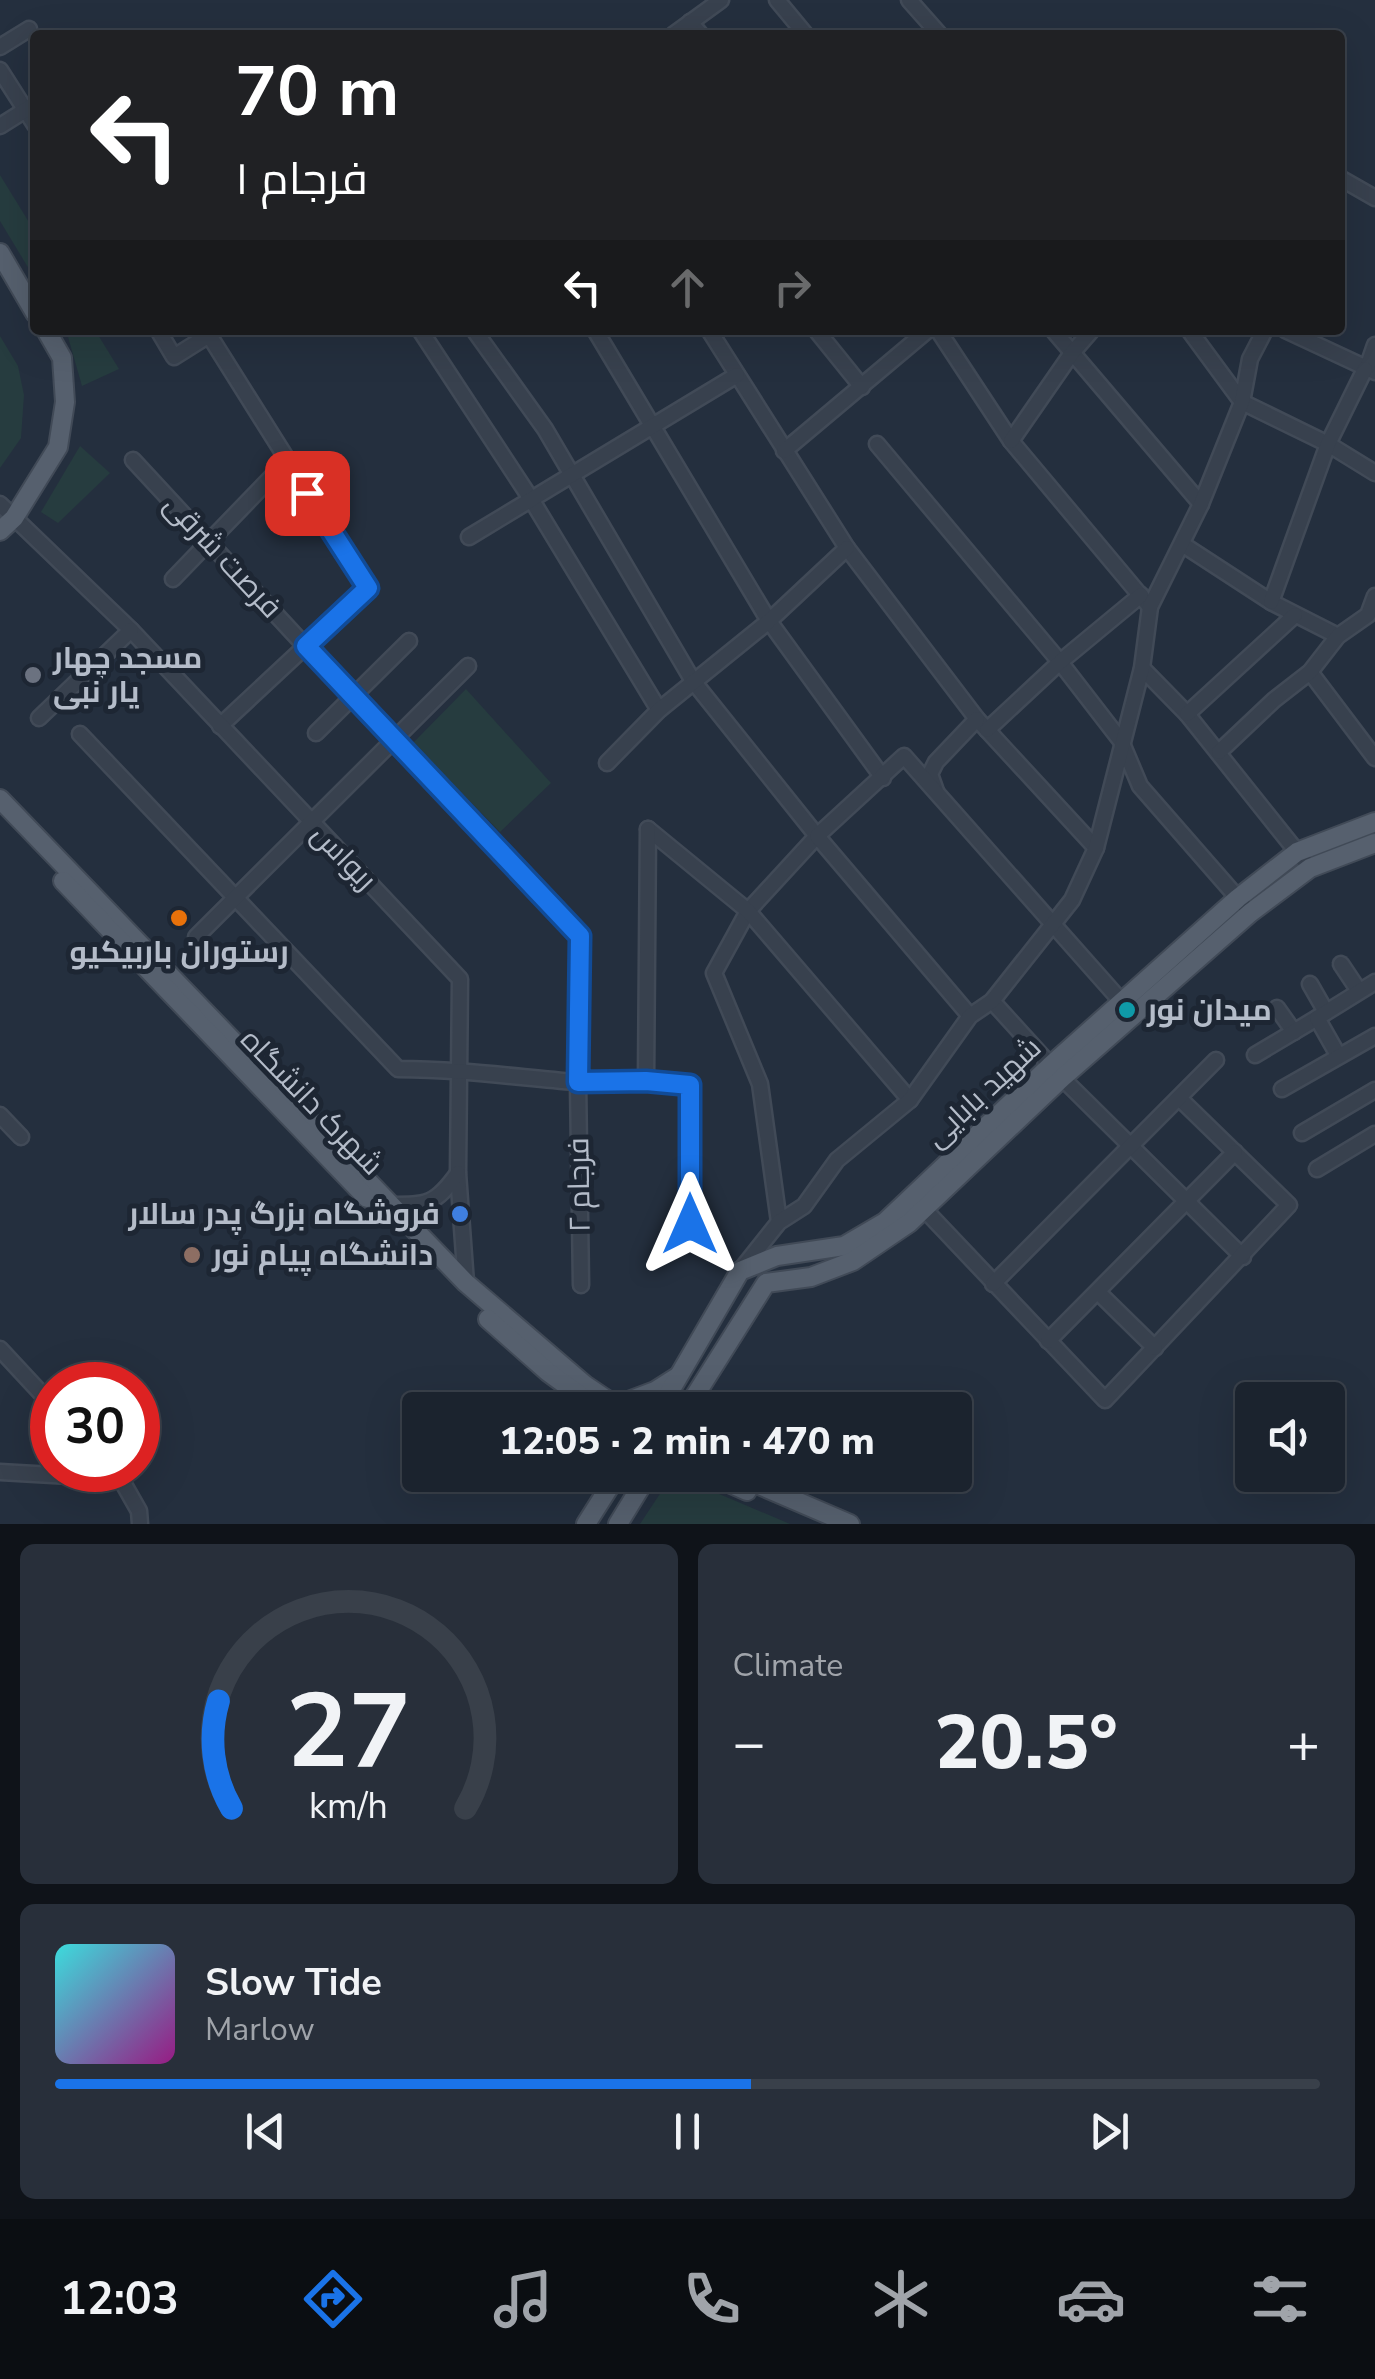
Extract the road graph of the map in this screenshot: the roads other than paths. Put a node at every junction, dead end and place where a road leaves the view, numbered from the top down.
1 (721, 0) edge
2 (776, 0) edge
3 (909, 0) edge
4 (690, 22) junction
5 (29, 29) dead end
6 (680, 30) edge
7 (697, 30) edge
8 (802, 30) edge
9 (936, 30) edge
10 (0, 47) edge
11 (0, 70) edge
12 (30, 107) edge
13 (0, 126) edge
14 (1345, 183) edge
15 (1375, 198) edge
16 (0, 253) edge
17 (30, 304) edge
18 (49, 335) edge
19 (161, 335) edge
20 (207, 335) edge
21 (210, 335) edge
22 (423, 335) edge
23 (477, 335) edge
24 (598, 335) edge
25 (712, 335) edge
26 (820, 335) edge
27 (922, 335) edge
28 (941, 335) edge
29 (1056, 335) edge
30 (1088, 335) edge
31 (1193, 335) edge
32 (1262, 335) edge
33 (1296, 335) edge
34 (1375, 345) edge
35 (1072, 353) junction
36 (1369, 370) edge
37 (737, 374) junction
38 (862, 387) junction
39 (1242, 402) junction
40 (653, 425) junction
41 (1011, 441) junction
42 (877, 444) dead end
43 (1328, 444) junction
44 (784, 452) junction
45 (133, 460) dead end
46 (287, 461) junction
47 (1375, 473) edge
48 (573, 474) junction
49 (531, 499) junction
50 (0, 504) edge
51 (1200, 504) junction
52 (7, 525) edge
53 (468, 536) dead end
54 (210, 541) junction
55 (1182, 544) junction
56 (847, 548) junction
57 (174, 578) dead end
58 (1375, 596) edge
59 (1146, 601) junction
60 (1272, 602) junction
61 (1371, 613) edge
62 (1295, 615) junction
63 (769, 620) junction
64 (131, 630) junction
65 (1338, 636) junction
66 (409, 641) dead end
67 (306, 646) junction
68 (1060, 662) junction
69 (468, 666) dead end
70 (1142, 668) junction
71 (1310, 672) junction
72 (693, 681) junction
73 (352, 696) junction
74 (659, 710) junction
75 (1187, 714) junction
76 (39, 718) dead end
77 (982, 724) junction
78 (220, 726) junction
79 (316, 732) dead end
80 (80, 734) dead end
81 (393, 741) junction
82 (1121, 741) junction
83 (1219, 752) junction
84 (1375, 758) edge
85 (607, 763) dead end
86 (883, 778) junction
87 (933, 790) junction
88 (0, 798) edge
89 (0, 816) edge
90 (311, 823) junction
91 (1374, 831) edge
92 (817, 836) junction
93 (1096, 848) junction
94 (1297, 852) junction
95 (1310, 868) junction
96 (235, 898) junction
97 (1244, 906) junction
98 (748, 911) junction
99 (1054, 926) junction
100 (196, 937) dead end
101 (1340, 964) dead end
102 (1375, 982) edge
103 (1310, 984) dead end
104 (1359, 991) junction
105 (992, 1001) junction
106 (1121, 1001) junction
107 (1276, 1008) dead end
108 (1322, 1015) junction
109 (970, 1016) junction
110 (1294, 1032) junction
111 (1375, 1036) edge
112 (1255, 1055) dead end
113 (1338, 1055) junction
114 (1216, 1060) dead end
115 (458, 1069) junction
116 (1056, 1072) junction
117 (646, 1081) junction
118 (578, 1082) junction
119 (1282, 1088) dead end
120 (1375, 1090) edge
121 (1179, 1098) junction
122 (910, 1100) junction
123 (0, 1115) edge
124 (1302, 1133) dead end
125 (1375, 1134) edge
126 (21, 1137) dead end
127 (1132, 1147) junction
128 (1235, 1152) junction
129 (1317, 1169) dead end
130 (458, 1172) junction
131 (1187, 1202) junction
132 (390, 1205) junction
133 (925, 1210) junction
134 (779, 1222) junction
135 (690, 1224) road end
136 (1244, 1257) junction
137 (740, 1271) junction
138 (466, 1283) junction
139 (581, 1284) dead end
140 (993, 1284) junction
141 (1102, 1298) dead end
142 (1048, 1341) junction
143 (1156, 1348) junction
144 (0, 1349) edge
145 (677, 1377) junction
146 (30, 1381) edge
147 (698, 1387) junction
148 (587, 1392) edge
149 (591, 1392) edge
150 (650, 1392) edge
151 (669, 1392) edge
152 (695, 1392) edge
153 (698, 1392) edge
154 (0, 1472) edge
155 (30, 1473) edge
156 (128, 1492) edge
157 (605, 1492) edge
158 (637, 1492) edge
159 (642, 1492) edge
160 (750, 1492) edge
161 (776, 1492) edge
162 (631, 1502) junction
163 (140, 1524) edge
164 (586, 1524) edge
165 (618, 1524) edge
166 (822, 1524) edge
167 (850, 1524) edge

1 - 4 street
2 - 8 street
3 - 9 street
4 - 6 street
4 - 7 street
5 - 10 street
11 - 12 street
12 - 13 street
14 - 15 street
16 - 17 main road
18 - 52 main road
19 - 20 street
21 - 46 street
22 - 49 street
23 - 48 street
24 - 40 street
25 - 37 street
26 - 38 street
27 - 38 street
28 - 41 street
29 - 35 street
30 - 35 street
31 - 39 street
32 - 39 street
33 - 36 street
34 - 36 street
35 - 41 street
35 - 51 street
36 - 43 street
37 - 40 street
37 - 44 street
38 - 44 street
39 - 43 street
39 - 51 street
40 - 48 street
40 - 63 street
41 - 59 street
42 - 68 street
43 - 47 street
43 - 60 street
44 - 56 street
45 - 54 street, فرصت شرقی
46 - 54 street
46 - 67 street
48 - 49 street
48 - 72 street
49 - 53 street
49 - 74 street
50 - 52 street, ریواس
51 - 55 street
52 - 64 street, ریواس
54 - 57 street
54 - 67 street, فرصت شرقی
55 - 59 street
55 - 60 street
56 - 63 street
56 - 77 street
58 - 61 street
59 - 68 street
59 - 70 street
60 - 62 street
61 - 65 street
62 - 65 street
62 - 75 street
63 - 72 street
63 - 86 street
64 - 76 street
64 - 78 street, ریواس
65 - 71 street
66 - 73 street
67 - 73 street, فرصت شرقی
67 - 78 street
68 - 77 street
68 - 82 street
69 - 81 street
70 - 75 street
70 - 82 street
71 - 83 street
71 - 84 street
72 - 74 street
72 - 92 street
73 - 79 street
73 - 81 street, فرصت شرقی
74 - 85 street
75 - 83 street
77 - 87 street
77 - 93 street
78 - 90 street, ریواس
80 - 96 street
81 - 90 street
81 - 118 street, فرجام ۲
82 - 93 street
82 - 97 street
83 - 94 street
86 - 87 street
86 - 92 street
87 - 99 street
88 - 132 main road
89 - 148 main road, شهرک دانشگاه
90 - 96 street
90 - 115 street, ریواس
91 - 94 main road, شهید بابایی
91 - 95 main road, شهید بابایی
92 - 98 street
92 - 109 street
93 - 99 street
94 - 95 street
94 - 97 main road, شهید بابایی
95 - 97 main road, شهید بابایی
96 - 100 street
96 - 115 street
97 - 106 main road, شهید بابایی
97 - 116 main road, شهید بابایی
98 - 117 street
98 - 122 street
98 - 134 street
99 - 105 street
99 - 106 street
101 - 104 street
102 - 104 street
103 - 108 street
104 - 108 street
105 - 109 street
105 - 116 street
106 - 116 main road, شهید بابایی
107 - 110 street
108 - 110 street
108 - 113 street
109 - 122 street
110 - 112 street
111 - 113 street
113 - 119 street
114 - 121 street
115 - 118 street
115 - 130 street, ریواس
116 - 127 street
116 - 133 main road, شهید بابایی
116 - 137 main road, شهید بابایی
117 - 118 street
117 - 135 street
118 - 139 street, فرجام ۲
120 - 124 street
121 - 127 street
121 - 128 street
122 - 134 street
123 - 126 street
125 - 129 street
127 - 131 street
127 - 140 street
128 - 131 street
128 - 136 street
130 - 132 street
130 - 138 street, ریواس
131 - 136 street
131 - 142 street
132 - 138 main road
133 - 140 street
133 - 147 main road, شهید بابایی
134 - 137 street
136 - 143 street
137 - 145 main road
138 - 149 main road
140 - 142 street
141 - 143 street
142 - 143 street
144 - 146 street
145 - 150 main road
145 - 151 main road
147 - 152 main road, شهید بابایی
147 - 153 main road
154 - 155 street
156 - 163 street
157 - 164 main road
158 - 162 main road
159 - 162 main road
160 - 166 main road
161 - 167 main road
162 - 165 main road

